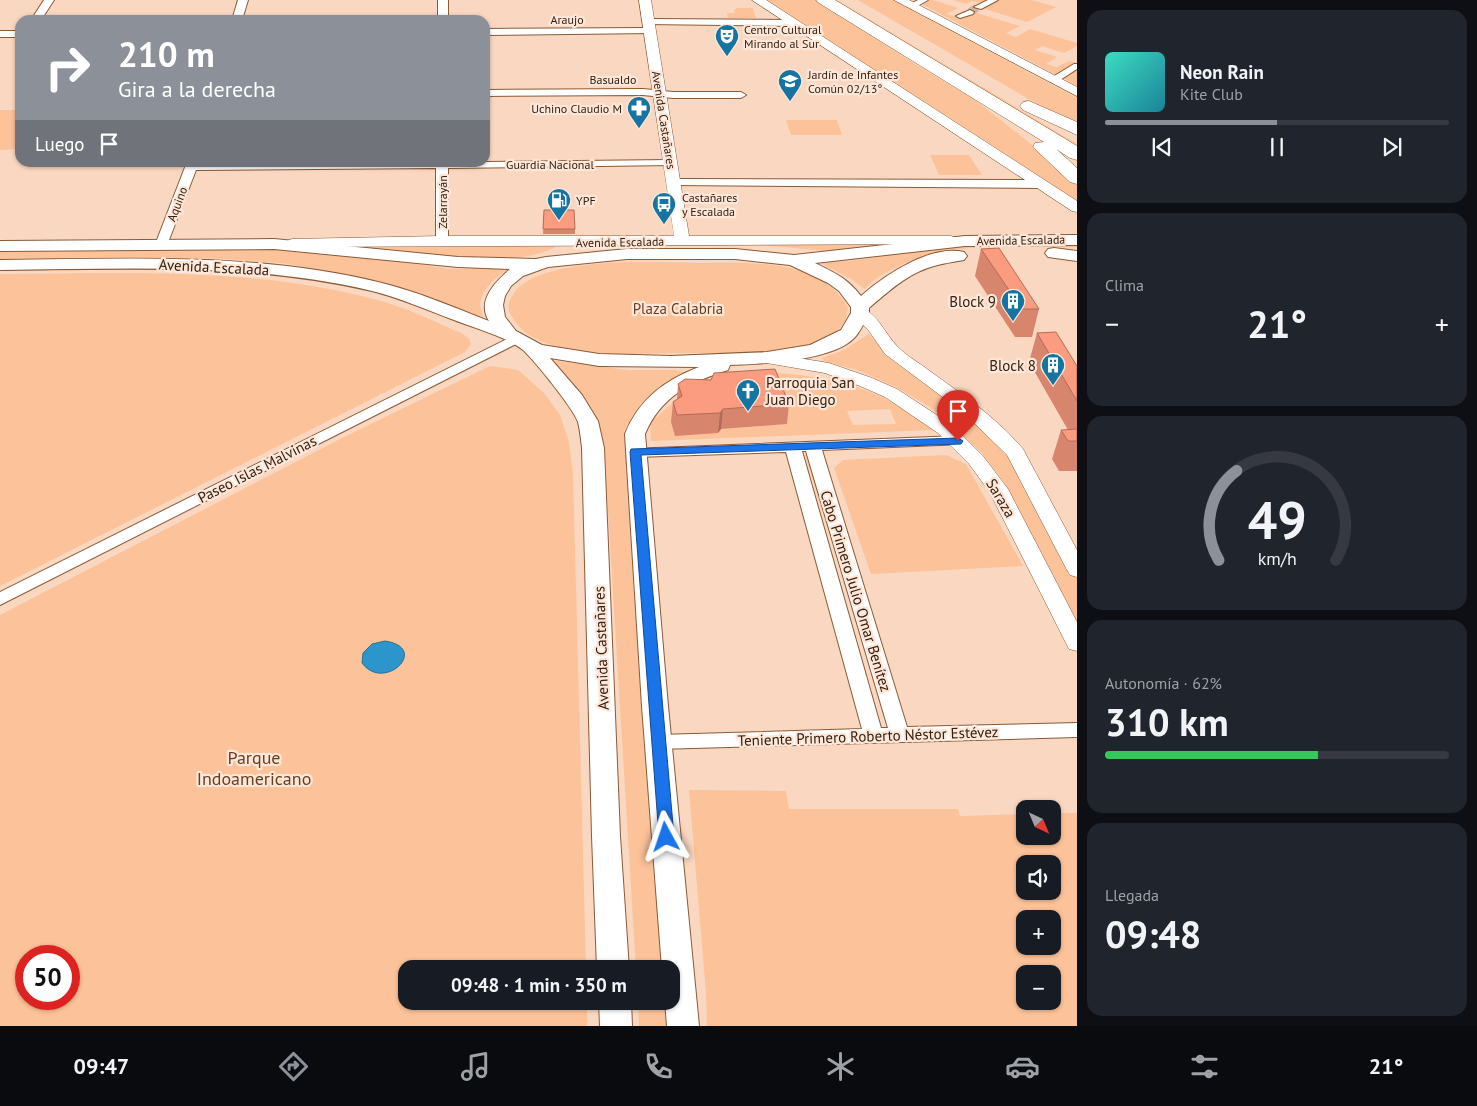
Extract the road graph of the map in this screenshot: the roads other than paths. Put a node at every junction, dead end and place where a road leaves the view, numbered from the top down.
1 (49, 0) edge
2 (243, 0) edge
3 (443, 0) edge
4 (645, 0) edge
5 (758, 0) edge
6 (824, 0) edge
7 (846, 0) edge
8 (924, 0) edge
9 (994, 0) edge
10 (906, 3) edge
11 (978, 7) tunnel mouth
12 (970, 12) tunnel mouth
13 (39, 15) edge
14 (238, 15) edge
15 (443, 15) edge
16 (960, 16) dead end
17 (794, 23) junction
18 (649, 27) junction
19 (490, 32) edge
20 (0, 34) edge
21 (15, 34) edge
22 (1077, 66) edge
23 (1054, 80) junction
24 (999, 90) junction
25 (1077, 92) edge
26 (490, 93) edge
27 (659, 93) junction
28 (977, 93) junction
29 (741, 95) dead end
30 (1077, 130) edge
31 (1077, 138) edge
32 (1077, 154) edge
33 (670, 163) junction
34 (490, 164) edge
35 (191, 167) edge
36 (442, 167) edge
37 (1077, 178) edge
38 (673, 183) junction
39 (1040, 184) junction
40 (1077, 208) edge
41 (1077, 240) edge
42 (442, 241) junction
43 (682, 241) junction
44 (725, 241) junction
45 (965, 241) junction
46 (592, 242) junction
47 (274, 244) junction
48 (161, 245) junction
49 (0, 246) edge
50 (1077, 254) edge
51 (786, 258) junction
52 (542, 263) junction
53 (0, 266) edge
54 (860, 310) junction
55 (518, 341) junction
56 (755, 358) junction
57 (958, 441) junction
58 (813, 447) junction
59 (792, 448) junction
60 (635, 452) junction
61 (1077, 570) edge
62 (0, 599) edge
63 (1077, 643) edge
64 (1077, 730) edge
65 (900, 735) junction
66 (874, 736) junction
67 (658, 742) junction
68 (613, 960) edge
69 (615, 1010) edge
70 (616, 1026) edge
71 (683, 1026) edge

1 - 13 street
2 - 14 street
3 - 15 street
4 - 18 street, Avenida Castañares
5 - 17 street
6 - 28 highway
7 - 24 highway
8 - 10 street
9 - 11 street
10 - 23 street
12 - 16 street
17 - 18 street, Araujo
17 - 39 street
18 - 19 street, Araujo
18 - 27 street, Avenida Castañares
20 - 21 street
22 - 23 street
23 - 25 street
24 - 30 highway
24 - 31 highway
26 - 27 street, Basualdo
27 - 29 street, Basualdo
27 - 33 street, Avenida Castañares
28 - 32 highway
28 - 37 highway
33 - 34 street, Guardia Nacional
33 - 38 street, Avenida Castañares
35 - 48 street, Aquino
36 - 42 street, Zelarrayán
38 - 39 street
38 - 43 street, Avenida Castañares
39 - 40 street
41 - 45 main road, Avenida Escalada
42 - 46 street, Avenida Escalada
42 - 47 street, Avenida Escalada
43 - 44 street, Avenida Escalada
43 - 46 street, Avenida Escalada
44 - 45 street, Avenida Escalada
44 - 51 main road
45 - 51 main road, Avenida Escalada
46 - 52 main road
47 - 48 main road, Avenida Escalada
47 - 52 main road, Avenida Escalada
48 - 49 main road, Avenida Escalada
50 - 54 main road, Avenida Escalada
51 - 52 main road
51 - 54 main road
52 - 55 main road, Avenida Castañares
53 - 55 main road, Avenida Escalada
54 - 56 main road, Avenida Escalada
54 - 61 street
55 - 56 main road, Avenida Escalada
55 - 62 street, Paseo Islas Malvinas
55 - 68 main road, Avenida Castañares
56 - 57 street, Saraza
56 - 60 main road
57 - 58 street
57 - 63 street, Saraza
58 - 59 street
58 - 65 street, Cabo Primero Julio Omar Benítez
59 - 60 street
59 - 66 street, Cabo Primero Julio Omar Benítez
60 - 67 main road
64 - 65 street, Teniente Primero Roberto Néstor Estévez
65 - 66 street, Teniente Primero Roberto Néstor Estévez
66 - 67 street, Teniente Primero Roberto Néstor Estévez
67 - 71 main road
69 - 70 main road

